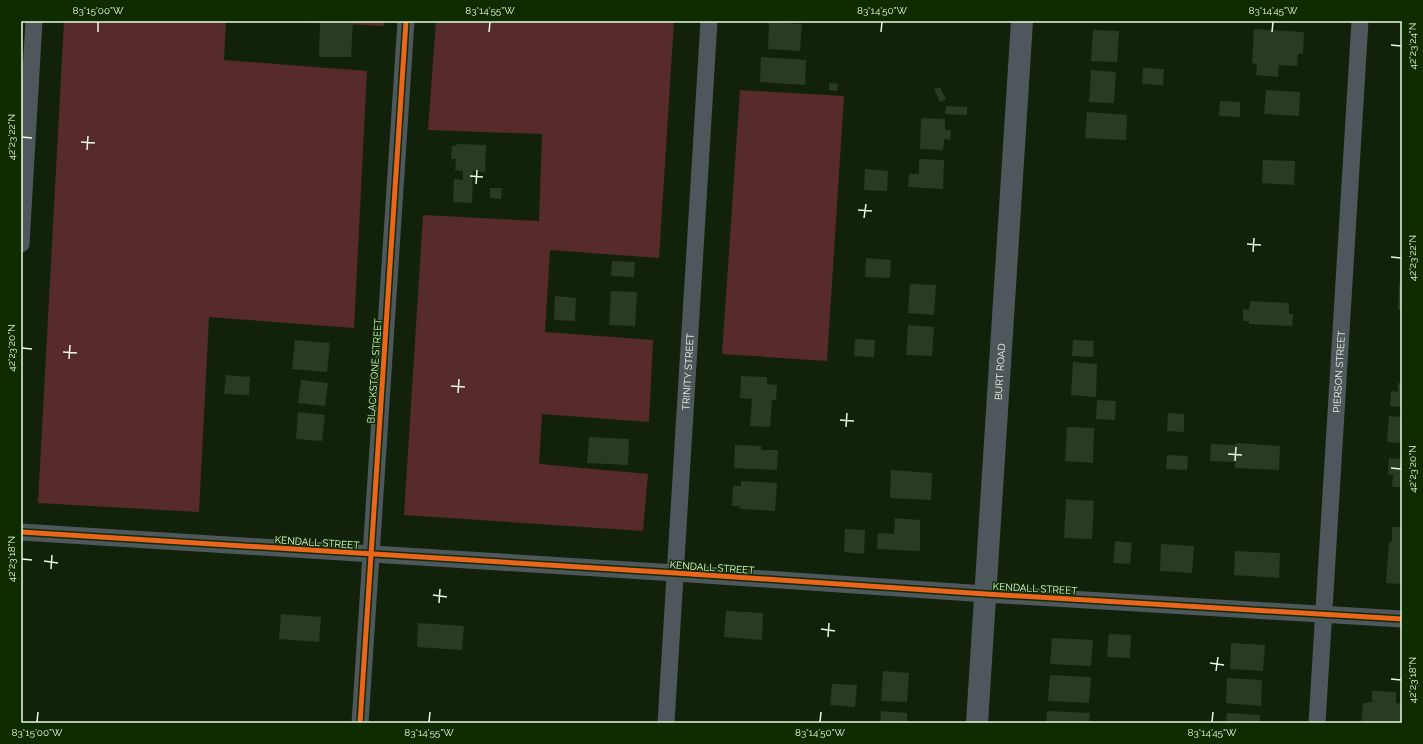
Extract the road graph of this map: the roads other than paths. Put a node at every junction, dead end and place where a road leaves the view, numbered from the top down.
1 (34, 21) edge
2 (406, 21) edge
3 (709, 21) edge
4 (1022, 21) edge
5 (1360, 21) edge
6 (21, 244) edge
7 (21, 532) edge
8 (371, 555) junction
9 (676, 573) junction
10 (986, 594) junction
11 (1324, 614) junction
12 (1402, 619) edge
13 (360, 723) edge
14 (666, 723) edge
15 (977, 723) edge
16 (1317, 723) edge

1 - 6 street
2 - 8 street, BLACKSTONE STREET
3 - 9 street, TRINITY STREET
4 - 10 street, BURT ROAD
5 - 11 street, PIERSON STREET
7 - 8 street, KENDALL STREET
8 - 9 street, KENDALL STREET
8 - 13 street, BLACKSTONE STREET
9 - 10 street, KENDALL STREET
9 - 14 street, TRINITY STREET
10 - 11 street, KENDALL STREET
10 - 15 street, BURT ROAD
11 - 12 street, KENDALL STREET
11 - 16 street, PIERSON STREET

